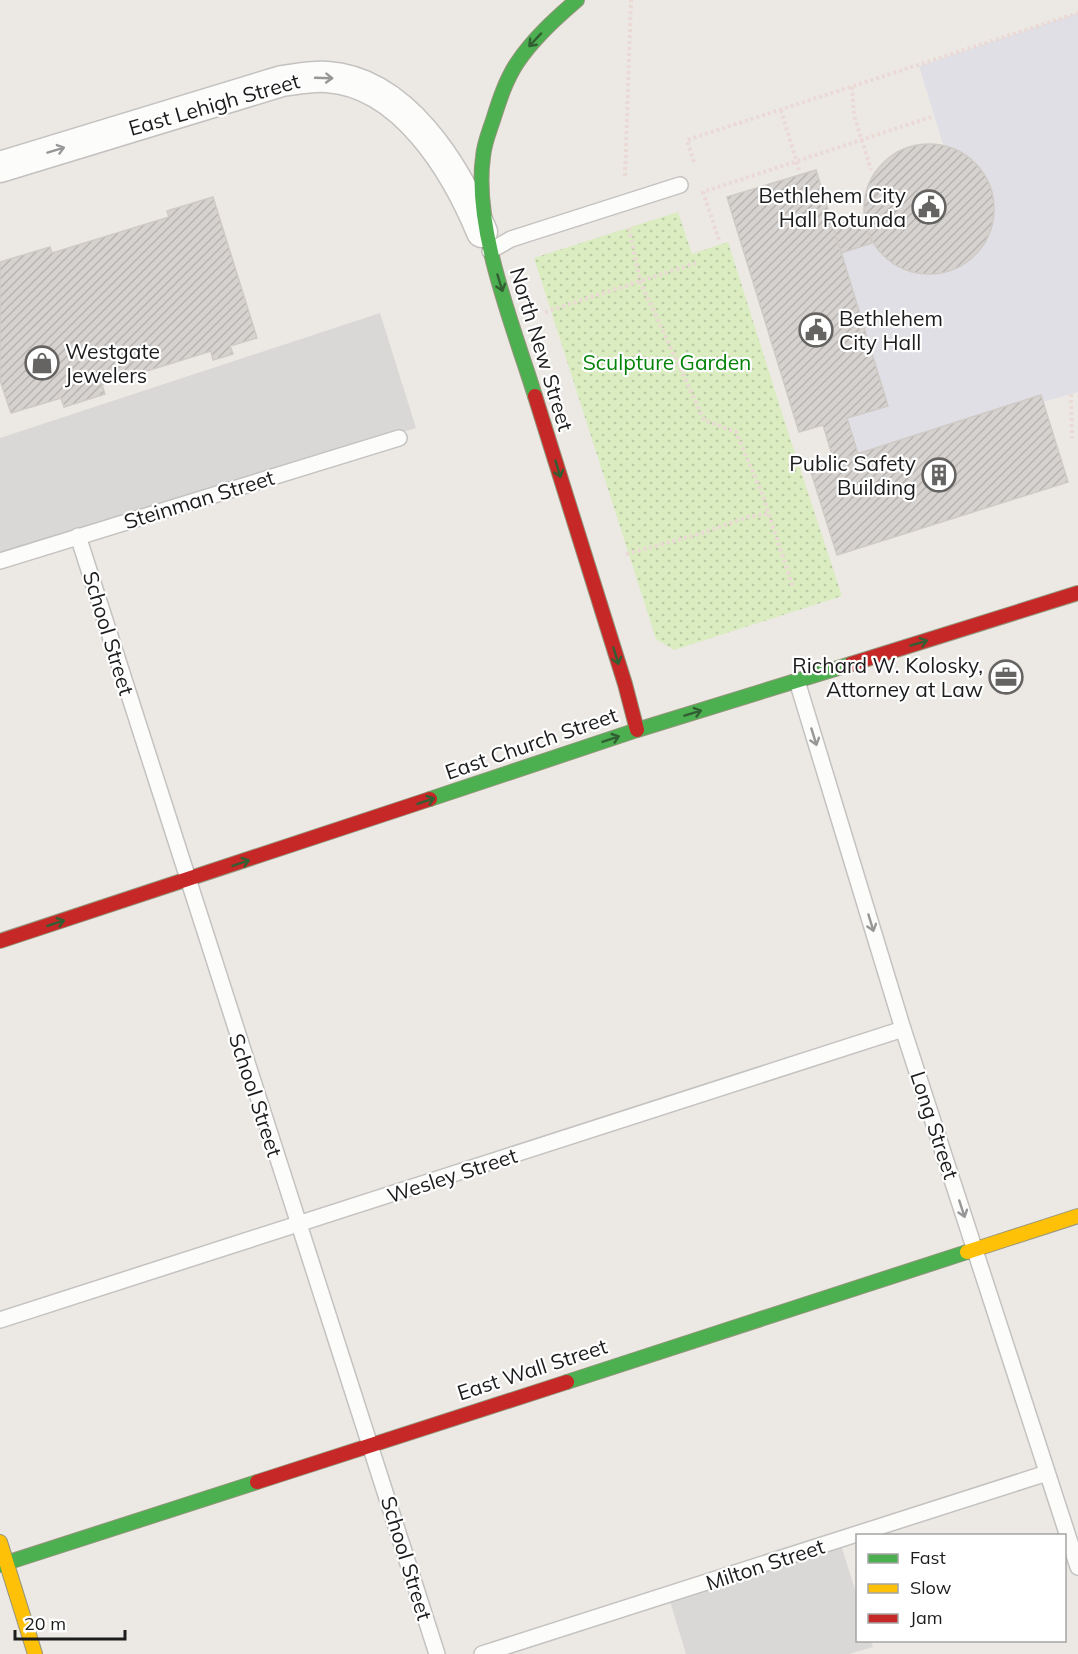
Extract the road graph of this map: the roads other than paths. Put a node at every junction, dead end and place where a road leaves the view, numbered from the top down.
1 (578, 0) edge
2 (0, 167) edge
3 (680, 185) dead end
4 (490, 251) junction
5 (399, 438) dead end
6 (78, 536) junction
7 (0, 561) edge
8 (1078, 593) edge
9 (797, 681) junction
10 (637, 730) junction
11 (187, 881) junction
12 (0, 941) edge
13 (903, 1029) junction
14 (1078, 1216) edge
15 (298, 1225) junction
16 (975, 1248) junction
17 (0, 1320) edge
18 (371, 1444) junction
19 (1047, 1473) junction
20 (856, 1534) edge
21 (857, 1534) edge
22 (0, 1542) edge
23 (3, 1564) edge
24 (1078, 1567) edge
25 (35, 1654) edge
26 (437, 1654) edge
27 (482, 1654) edge

1 -> 4 street, North New Street
2 -> 4 street, East Lehigh Street
3 - 4 lane
4 -> 10 street, North New Street
5 - 6 lane, Steinman Street
6 - 7 lane, Steinman Street
6 - 11 lane, School Street
9 -> 8 street, East Church Street
10 -> 9 street, East Church Street
9 -> 13 lane, Long Street
11 -> 10 street, East Church Street
12 -> 11 street, East Church Street
11 - 15 lane, School Street
13 - 15 lane, Wesley Street
13 -> 16 lane, Long Street
14 - 16 street, East Wall Street
15 - 17 lane, Wesley Street
15 - 18 lane, School Street
16 - 18 street, East Wall Street
16 - 19 lane, Long Street
18 - 23 street, East Wall Street
18 - 26 lane, School Street
19 - 21 lane, Milton Street
19 - 24 lane, Long Street
20 - 27 lane, Milton Street
22 - 23 street
23 - 25 street

